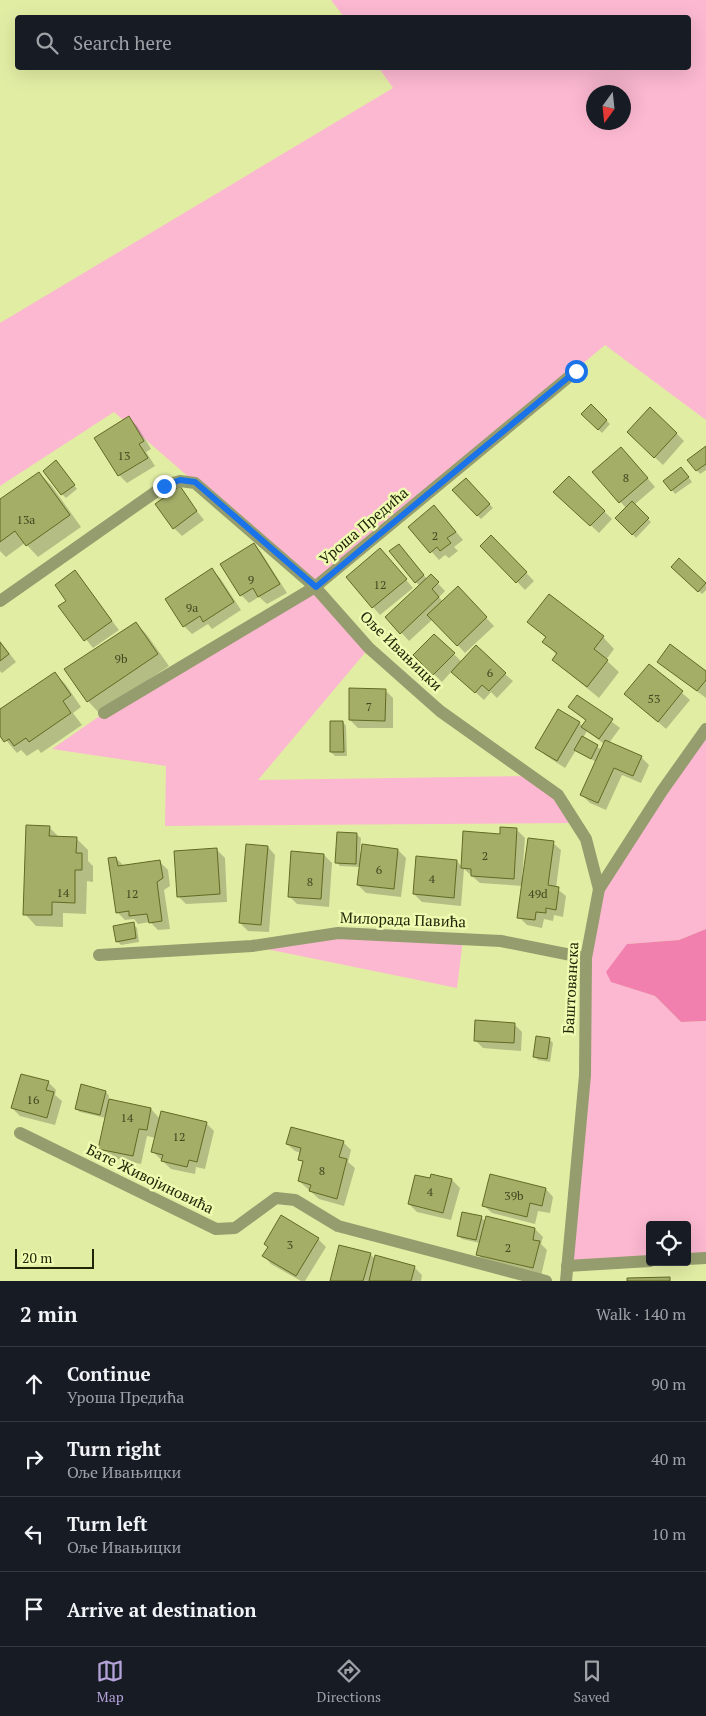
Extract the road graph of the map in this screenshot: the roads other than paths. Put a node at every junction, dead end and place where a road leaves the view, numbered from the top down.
1 (576, 371) dead end
2 (316, 587) junction
3 (0, 601) edge
4 (104, 713) dead end
5 (706, 729) edge
6 (599, 889) junction
7 (99, 955) dead end
8 (586, 958) junction
9 (20, 1133) dead end
10 (706, 1258) edge
11 (691, 1259) edge
12 (646, 1261) edge
13 (567, 1266) junction
14 (546, 1281) edge
15 (566, 1281) edge

1 - 2 street, Уроша Предића
2 - 3 street, Оље Ивањицки
2 - 4 street, Уроша Предића
2 - 6 street, Оље Ивањицки
5 - 6 street, Баштованска
6 - 8 street, Баштованска
7 - 8 street, Милорада Павића
8 - 13 street, Баштованска
9 - 14 street, Бате Живојиновића
10 - 11 street
12 - 13 street
13 - 15 street, Баштованска

